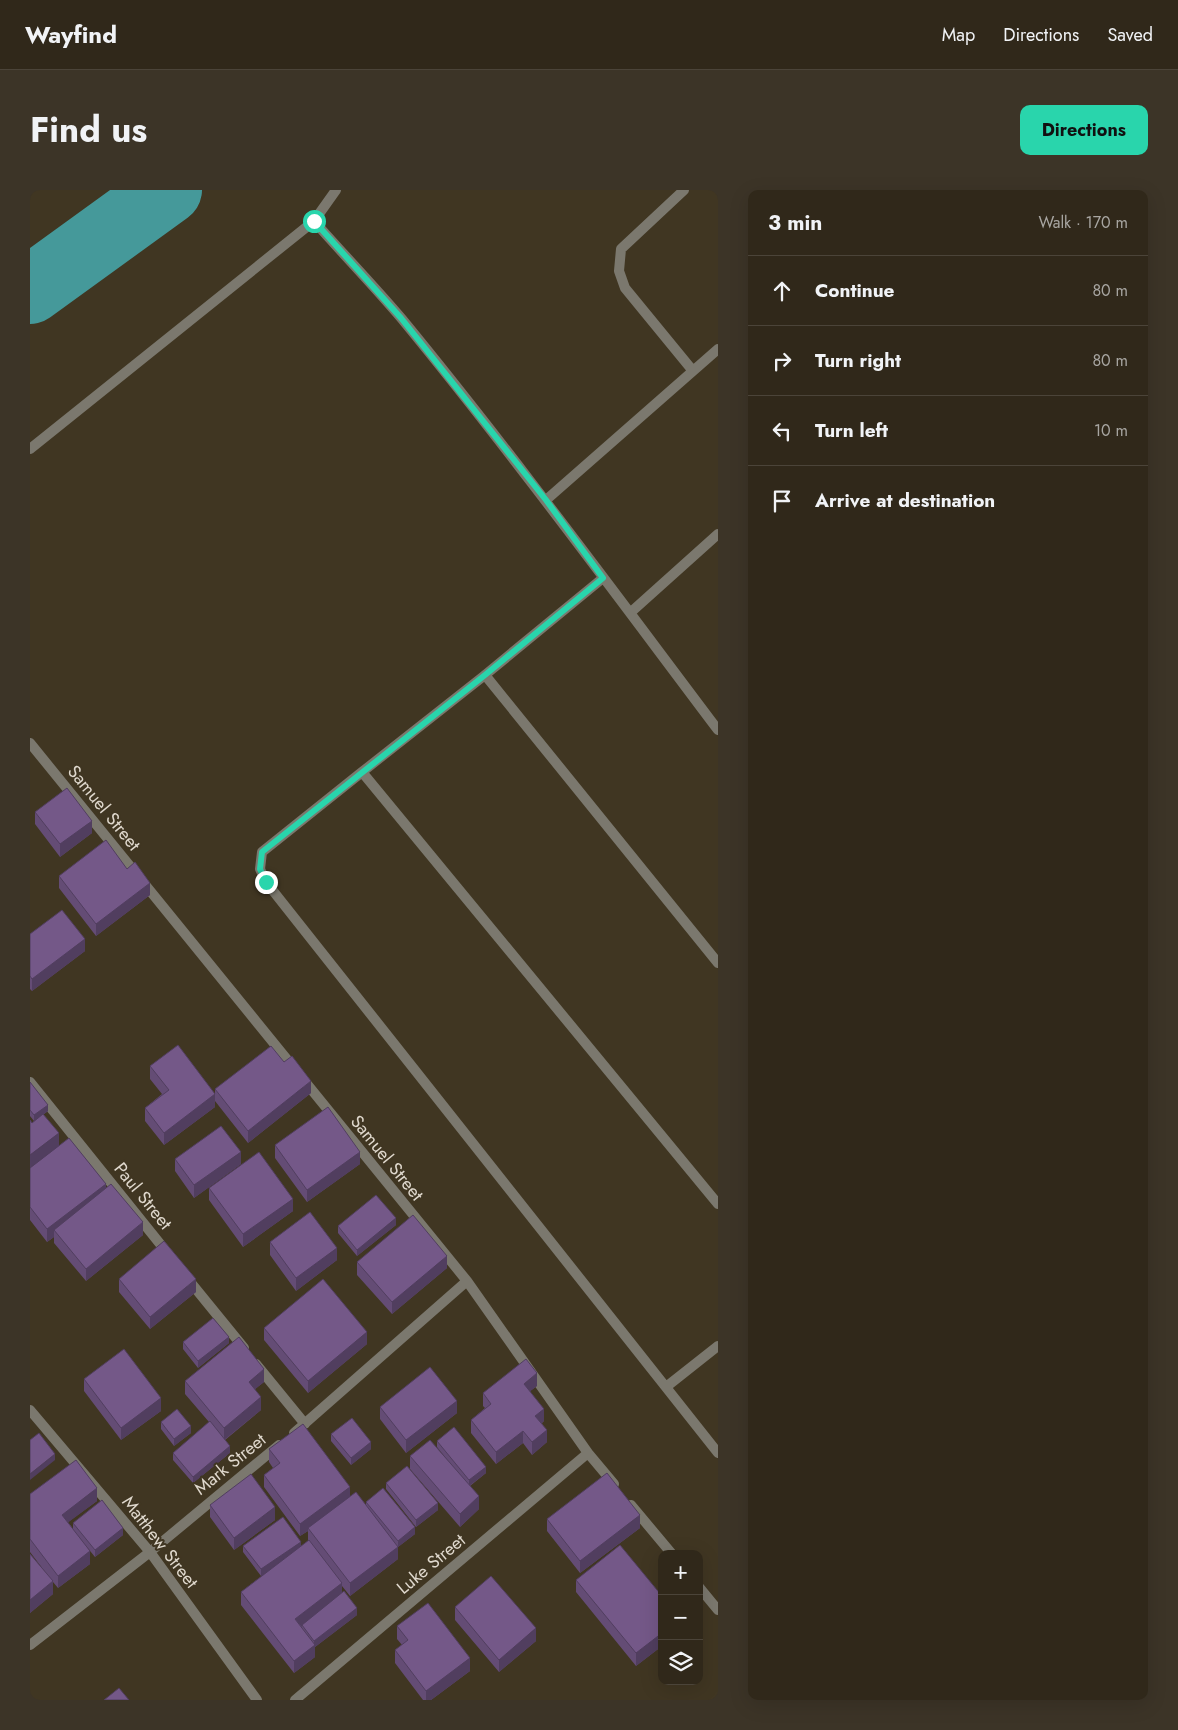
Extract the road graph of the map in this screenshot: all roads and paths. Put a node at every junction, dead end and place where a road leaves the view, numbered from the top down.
1 (336, 190) edge
2 (684, 190) edge
3 (314, 221) junction
4 (718, 349) edge
5 (693, 371) junction
6 (30, 449) edge
7 (546, 500) junction
8 (718, 534) edge
9 (603, 578) junction
10 (630, 613) junction
11 (485, 675) junction
12 (718, 730) edge
13 (30, 743) edge
14 (362, 772) junction
15 (718, 962) edge
16 (30, 1082) edge
17 (718, 1204) edge
18 (467, 1281) junction
19 (718, 1346) edge
20 (666, 1387) junction
21 (30, 1410) edge
22 (305, 1424) junction
23 (588, 1453) junction
24 (718, 1453) edge
25 (669, 1550) edge
26 (150, 1552) junction
27 (703, 1592) edge
28 (718, 1610) edge
29 (30, 1645) edge
30 (257, 1700) edge
31 (295, 1700) edge

1 - 3 street
2 - 5 street
3 - 6 street
3 - 7 street
4 - 5 street
5 - 7 street
7 - 9 street
8 - 10 street
9 - 10 street
9 - 11 street
10 - 12 street
11 - 14 street
11 - 15 street
13 - 18 street, Samuel Street
14 - 17 street
14 - 20 street
16 - 22 street, Paul Street
18 - 22 street, Mark Street
18 - 23 street, Samuel Street
19 - 20 street
20 - 24 street
21 - 26 street, Matthew Street
22 - 26 street, Mark Street
23 - 25 street, Samuel Street
23 - 31 street, Luke Street
26 - 29 street, Mark Street
26 - 30 street, Matthew Street
27 - 28 street

